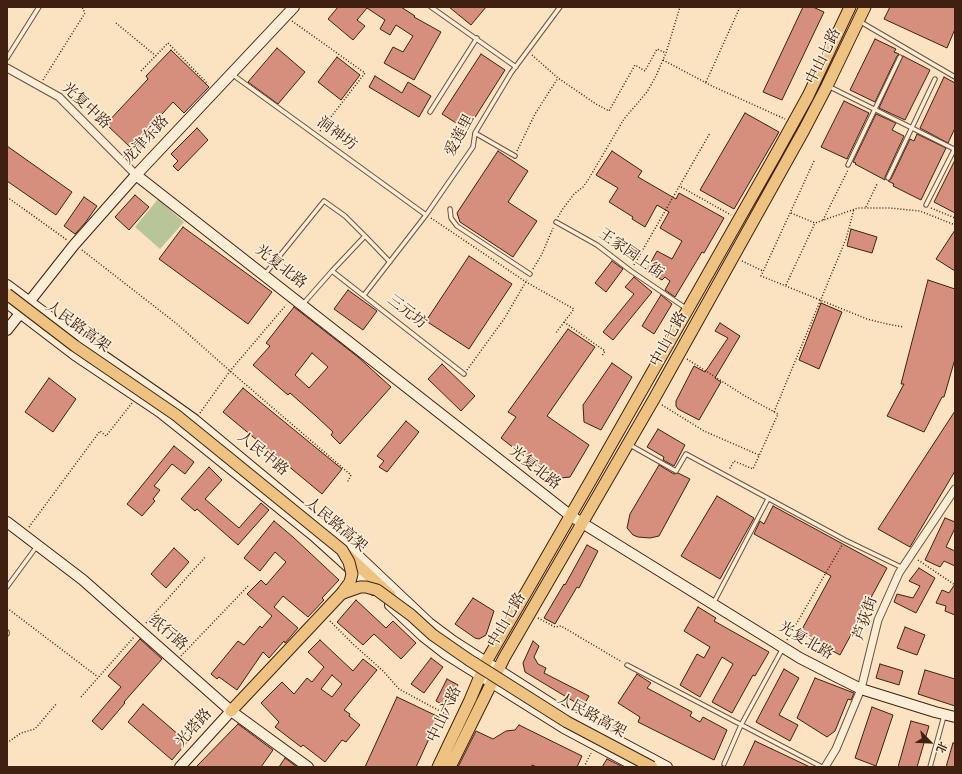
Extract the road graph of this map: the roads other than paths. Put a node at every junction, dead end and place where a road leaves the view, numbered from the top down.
1 (39, 7) edge
2 (294, 7) edge
3 (431, 7) edge
4 (560, 7) edge
5 (850, 7) edge
6 (865, 7) edge
7 (859, 21) junction
8 (477, 38) junction
9 (900, 57) dead end
10 (7, 58) edge
11 (516, 67) junction
12 (7, 68) edge
13 (231, 74) junction
14 (955, 77) edge
15 (936, 79) dead end
16 (827, 86) junction
17 (874, 109) junction
18 (430, 112) dead end
19 (912, 128) junction
20 (475, 133) junction
21 (954, 148) edge
22 (515, 156) road end
23 (848, 165) dead end
24 (136, 175) junction
25 (888, 178) dead end
26 (926, 205) road end
27 (450, 209) dead end
28 (426, 215) junction
29 (556, 222) road end
30 (365, 236) junction
31 (390, 262) junction
32 (332, 271) junction
33 (530, 274) road end
34 (265, 275) junction
35 (7, 285) edge
36 (7, 294) edge
37 (364, 295) junction
38 (29, 302) junction
39 (7, 303) edge
40 (302, 305) junction
41 (688, 310) junction
42 (20, 313) junction
43 (7, 330) edge
44 (464, 374) road end
45 (628, 444) junction
46 (955, 489) edge
47 (768, 499) junction
48 (571, 516) junction
49 (7, 522) edge
50 (582, 523) junction
51 (38, 545) junction
52 (342, 550) junction
53 (903, 568) junction
54 (7, 587) edge
55 (342, 593) junction
56 (713, 604) junction
57 (411, 614) junction
58 (783, 647) junction
59 (486, 662) junction
60 (627, 665) road end
61 (498, 669) junction
62 (480, 676) junction
63 (491, 682) junction
64 (861, 689) junction
65 (231, 711) junction
66 (944, 714) junction
67 (955, 717) edge
68 (741, 725) junction
69 (724, 764) dead end
70 (180, 767) edge
71 (308, 767) edge
72 (438, 767) edge
73 (450, 767) edge
74 (637, 767) edge
75 (652, 767) edge
76 (667, 767) edge
77 (823, 767) edge
78 (930, 767) edge

1 - 10 lane
2 - 13 main road, 龙津东路
3 - 8 lane
4 - 11 lane, 爱莲里
5 - 41 main road, 中山七路
6 - 7 main road, 中山七路
7 - 14 lane
7 - 16 main road, 中山七路
8 - 11 lane
8 - 18 lane
9 - 17 lane
11 - 20 lane, 爱莲里
12 - 24 street, 光复中路
13 - 24 main road, 龙津东路
13 - 28 lane, 洞神坊
15 - 19 lane
16 - 17 lane
16 - 45 main road, 中山七路
17 - 19 lane
17 - 23 lane
19 - 21 lane
19 - 25 lane
20 - 22 lane
20 - 28 lane, 爱莲里
21 - 26 lane
24 - 34 main road, 光复北路
24 - 38 main road, 龙津东路
27 - 33 lane
28 - 31 lane, 爱莲里
29 - 41 lane, 王家园上街
30 - 31 lane
30 - 32 lane
30 - 34 lane
31 - 37 lane, 爱莲里
32 - 37 lane, 三元坊
32 - 40 lane
34 - 40 main road, 光复北路
35 - 38 main road, 人民中路
36 - 52 main road, 人民路高架, bridge
37 - 44 lane, 三元坊
38 - 42 main road, 龙津东路
38 - 59 main road, 人民中路
39 - 42 main road, 人民中路
40 - 48 main road, 光复北路
41 - 48 main road, 中山七路
42 - 43 main road, 龙津东路
42 - 62 main road, 人民中路
45 - 47 lane
45 - 50 main road, 中山七路
46 - 53 street, 芦荻街
47 - 53 lane
47 - 56 lane
48 - 50 main road, 光复北路
48 - 59 main road, 中山七路
49 - 51 main road, 纸行路
50 - 56 main road, 光复北路
50 - 61 main road, 中山七路
51 - 54 lane
51 - 65 main road, 纸行路
52 - 55 main road, bridge
52 - 57 main road, 人民路高架, bridge
53 - 64 street, 芦荻街
55 - 57 main road, bridge
55 - 65 main road
56 - 58 main road, 光复北路
57 - 75 main road, 人民路高架, bridge
58 - 64 main road, 光复北路
58 - 68 lane
59 - 61 main road, 人民中路
59 - 62 main road, 中山七路
60 - 68 lane
61 - 63 main road, 中山七路
61 - 76 main road, 人民中路
62 - 63 main road, 人民中路
62 - 72 main road, 中山六路
63 - 73 main road, 中山六路
63 - 74 main road, 人民中路
64 - 66 main road, 光复北路
64 - 77 street, 芦荻街
65 - 70 main road, 光塔路
65 - 71 main road, 纸行路
66 - 67 main road, 光复北路
66 - 78 lane
68 - 69 lane
68 - 77 lane

